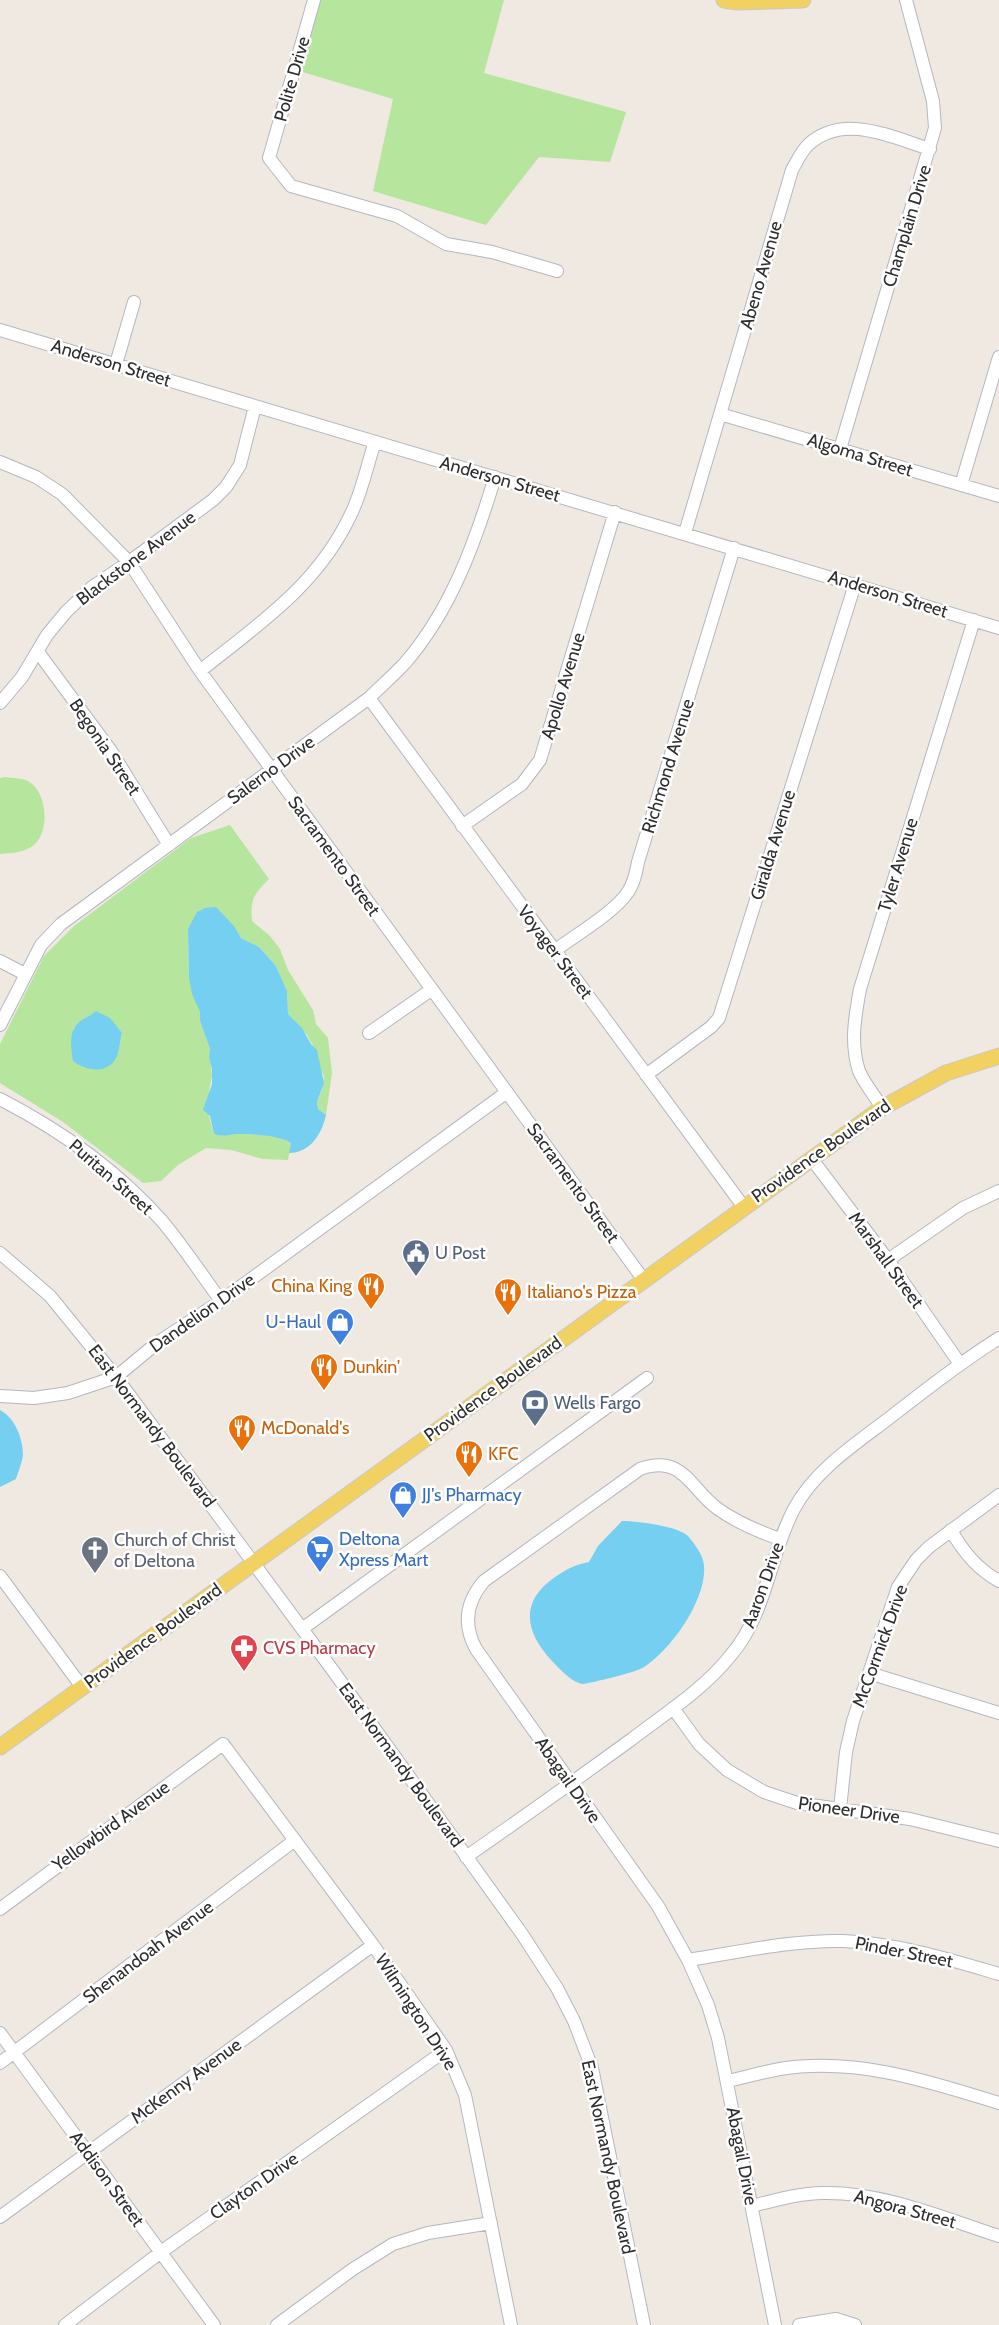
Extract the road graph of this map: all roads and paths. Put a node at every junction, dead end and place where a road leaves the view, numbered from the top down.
1 (314, 0) edge
2 (724, 0) edge
3 (803, 0) edge
4 (906, 0) edge
5 (930, 149) junction
6 (557, 271) dead end
7 (134, 302) dead end
8 (0, 330) edge
9 (998, 362) edge
10 (116, 364) junction
11 (255, 406) junction
12 (720, 414) junction
13 (375, 442) junction
14 (840, 449) junction
15 (0, 462) edge
16 (495, 477) junction
17 (961, 485) junction
18 (999, 496) edge
19 (614, 512) junction
20 (685, 533) junction
21 (734, 548) junction
22 (129, 562) junction
23 (855, 584) junction
24 (974, 620) junction
25 (999, 628) edge
26 (38, 652) junction
27 (200, 671) junction
28 (369, 698) junction
29 (0, 703) edge
30 (271, 770) junction
31 (462, 826) junction
32 (169, 845) junction
33 (554, 951) junction
34 (0, 961) edge
35 (25, 974) junction
36 (431, 990) junction
37 (0, 1025) edge
38 (369, 1033) dead end
39 (999, 1056) edge
40 (646, 1075) junction
41 (507, 1092) junction
42 (0, 1099) edge
43 (882, 1108) junction
44 (811, 1158) junction
45 (999, 1191) edge
46 (743, 1206) junction
47 (0, 1253) edge
48 (888, 1260) junction
49 (643, 1279) junction
50 (222, 1301) junction
51 (999, 1338) edge
52 (960, 1364) junction
53 (116, 1377) junction
54 (647, 1378) dead end
55 (0, 1396) edge
56 (999, 1495) edge
57 (951, 1530) junction
58 (780, 1539) junction
59 (253, 1564) junction
60 (999, 1581) edge
61 (3, 1584) edge
62 (302, 1629) junction
63 (869, 1672) junction
64 (82, 1688) junction
65 (673, 1708) junction
66 (999, 1713) edge
67 (223, 1744) joint
68 (0, 1747) edge
69 (570, 1784) junction
70 (840, 1809) junction
71 (295, 1840) junction
72 (999, 1841) edge
73 (466, 1857) junction
74 (0, 1909) edge
75 (373, 1945) junction
76 (688, 1960) junction
77 (999, 1974) edge
78 (0, 2033) edge
79 (446, 2050) junction
80 (14, 2053) junction
81 (0, 2063) edge
82 (728, 2081) junction
83 (999, 2103) edge
84 (89, 2152) junction
85 (752, 2206) junction
86 (0, 2217) edge
87 (491, 2223) junction
88 (999, 2236) edge
89 (161, 2252) junction
90 (64, 2325) edge
91 (214, 2325) edge
92 (277, 2325) edge
93 (511, 2325) edge
94 (644, 2325) edge
95 (775, 2325) edge
96 (799, 2325) edge
97 (855, 2325) edge

1 - 6 street, Polite Drive
2 - 3 main road
4 - 5 street, Champlain Drive
5 - 12 street, Abeno Avenue
5 - 14 street, Champlain Drive
7 - 10 street
8 - 10 street, Anderson Street
9 - 17 street
10 - 11 street, Anderson Street
11 - 13 street, Anderson Street
11 - 22 street, Blackstone Avenue
12 - 14 street, Algoma Street
12 - 20 street, Abeno Avenue
13 - 16 street, Anderson Street
13 - 27 street
14 - 17 street, Algoma Street
15 - 22 street, Sacramento Street
16 - 19 street, Anderson Street
16 - 28 street, Salerno Drive
17 - 18 street, Algoma Street
19 - 20 street, Anderson Street
19 - 31 street, Apollo Avenue
20 - 21 street, Anderson Street
21 - 23 street, Anderson Street
21 - 33 street, Richmond Avenue
22 - 26 street, Blackstone Avenue
22 - 27 street, Sacramento Street
23 - 24 street, Anderson Street
23 - 40 street, Giralda Avenue
24 - 25 street, Anderson Street
24 - 43 street, Tyler Avenue
26 - 29 street, Blackstone Avenue
26 - 32 street, Begonia Street
27 - 30 street, Sacramento Street
28 - 30 street, Salerno Drive
28 - 31 street, Voyager Street
30 - 32 street, Salerno Drive
30 - 36 street, Sacramento Street
31 - 33 street, Voyager Street
32 - 35 street, Salerno Drive
33 - 40 street, Voyager Street
34 - 35 street
35 - 37 street, Salerno Drive
36 - 38 street
36 - 41 street, Sacramento Street
39 - 43 main road, Providence Boulevard
40 - 46 street, Voyager Street
41 - 49 street, Sacramento Street
41 - 50 street, Dandelion Drive
42 - 50 street, Puritan Street
43 - 44 main road, Providence Boulevard
44 - 46 main road, Providence Boulevard
44 - 48 street, Marshall Street
45 - 48 street
46 - 49 main road, Providence Boulevard
47 - 53 street, East Normandy Boulevard
48 - 52 street, Marshall Street
49 - 59 main road, Providence Boulevard
50 - 53 street, Dandelion Drive
51 - 52 street, Aaron Drive
52 - 58 street, Aaron Drive
53 - 55 street, Dandelion Drive
53 - 59 street, East Normandy Boulevard
54 - 62 street
56 - 57 street, McCormick Drive
57 - 60 street
57 - 63 street, McCormick Drive
58 - 65 street, Aaron Drive
58 - 69 street, Abagail Drive
59 - 62 street, East Normandy Boulevard
59 - 64 main road, Providence Boulevard
61 - 64 street
62 - 73 street, East Normandy Boulevard
63 - 66 street
63 - 70 street, McCormick Drive
64 - 68 main road, Providence Boulevard
65 - 69 street, Aaron Drive
65 - 70 street, Pioneer Drive
67 - 71 street, Wilmington Drive
67 - 74 street, Yellowbird Avenue
69 - 73 street, Aaron Drive
69 - 76 street, Abagail Drive
70 - 72 street, Pioneer Drive
71 - 75 street, Wilmington Drive
71 - 80 street, Shenandoah Avenue
73 - 94 street, East Normandy Boulevard
75 - 79 street, Wilmington Drive
75 - 84 street, McKenny Avenue
76 - 77 street, Pinder Street
76 - 82 street, Abagail Drive
78 - 80 street, Addison Street
79 - 87 street, Wilmington Drive
79 - 89 street, Clayton Drive
80 - 81 street, Shenandoah Avenue
80 - 84 street, Addison Street
82 - 83 street
82 - 85 street, Abagail Drive
84 - 86 street, McKenny Avenue
84 - 89 street, Addison Street
85 - 88 street, Angora Street
85 - 95 street, Abagail Drive
87 - 92 street
87 - 93 street, Wilmington Drive
89 - 90 street, Clayton Drive
89 - 91 street, Addison Street
96 - 97 street

